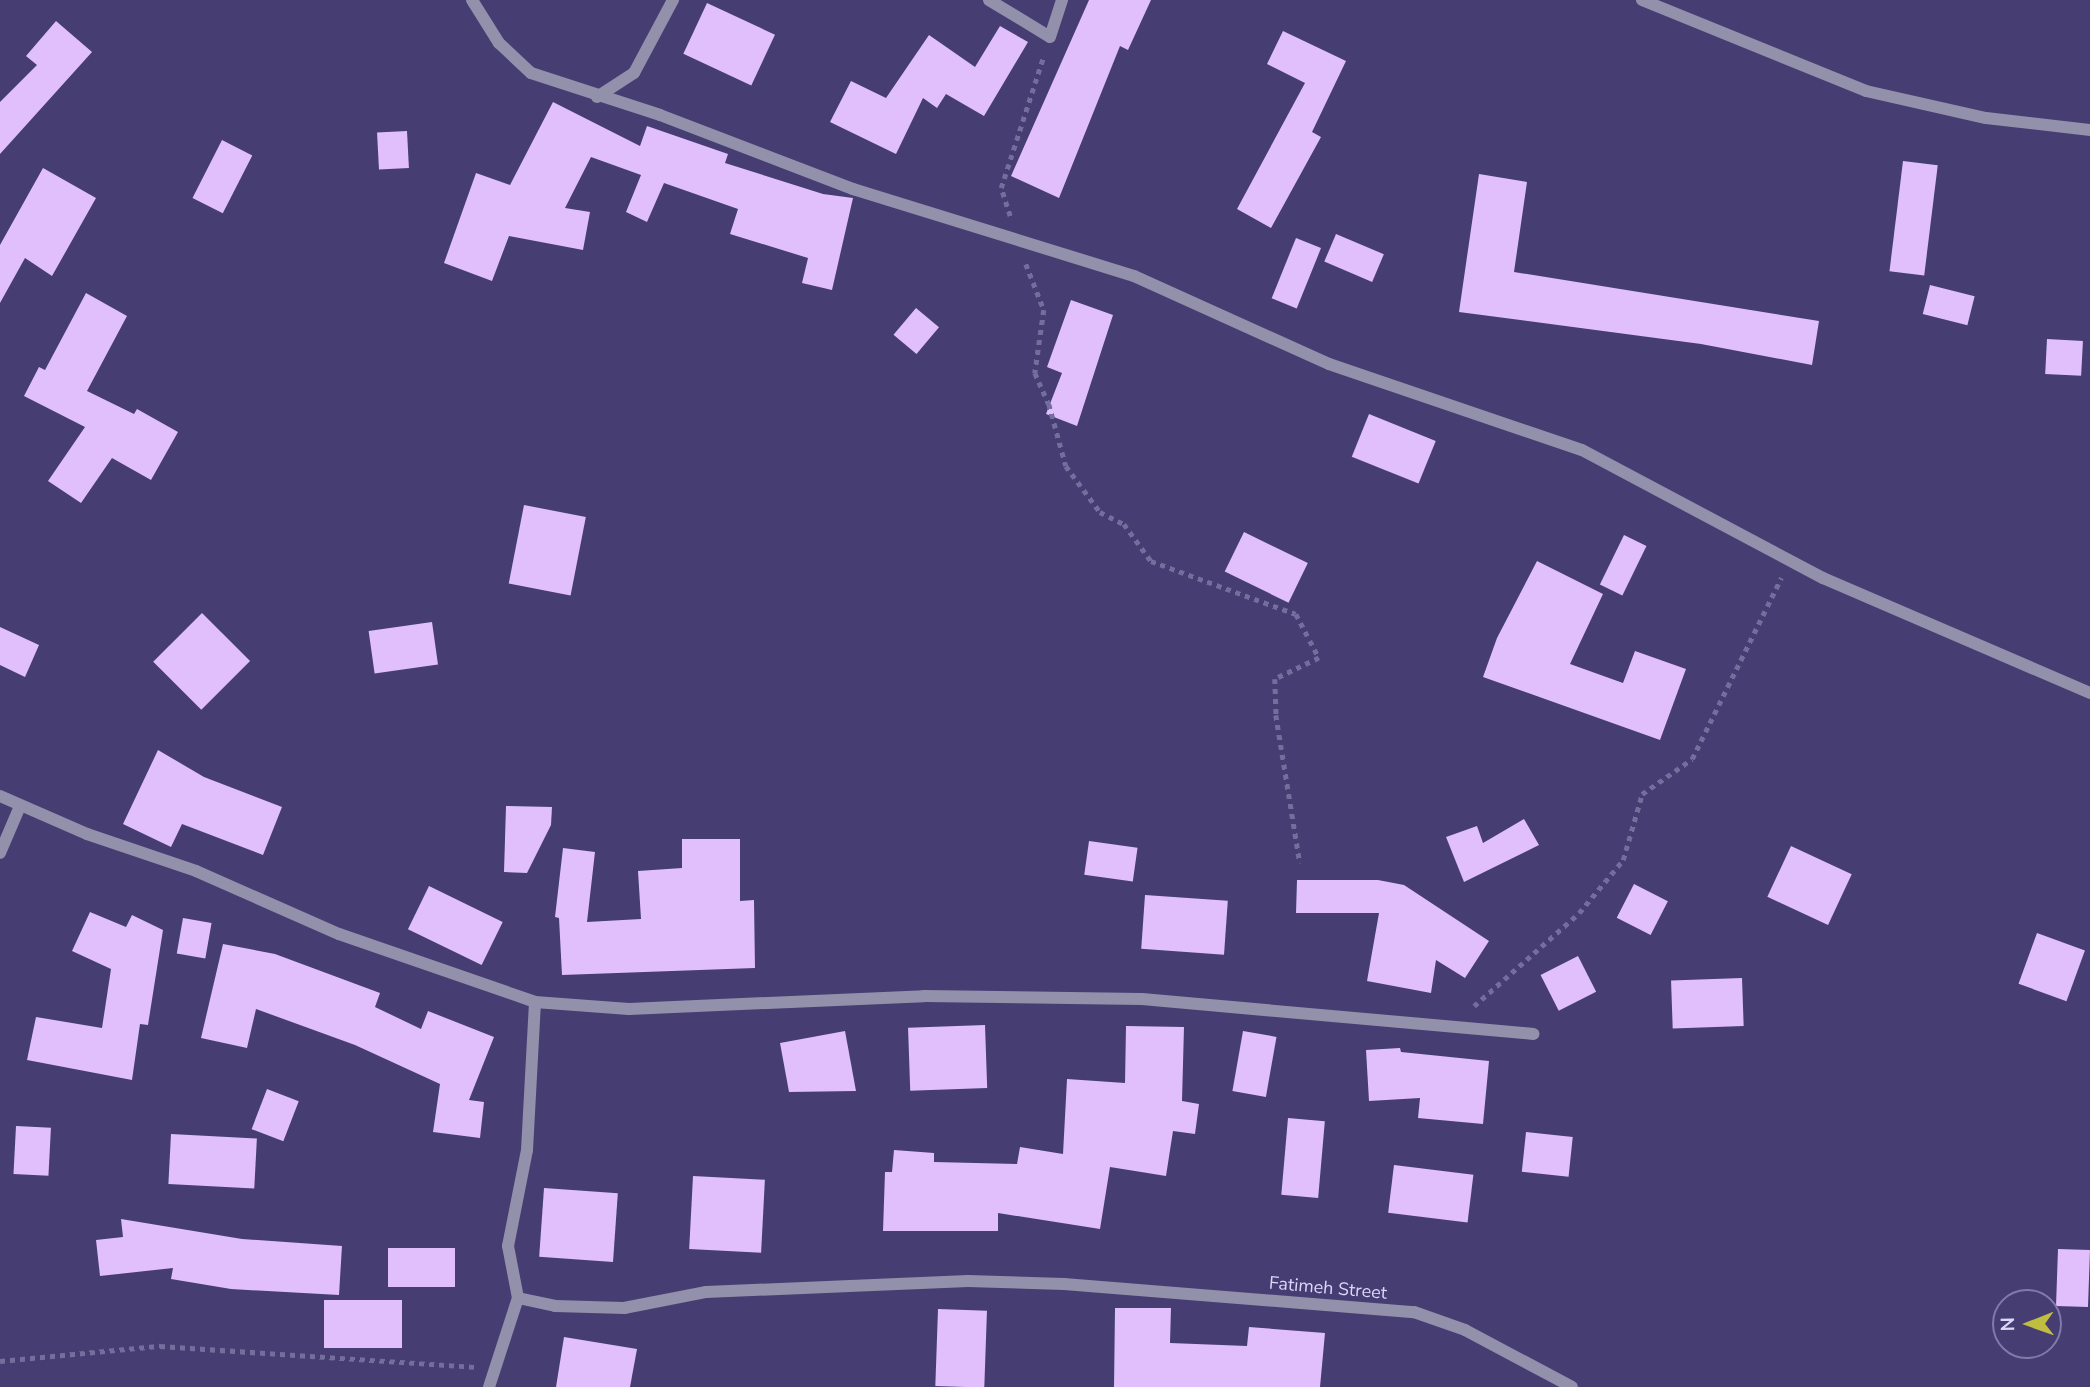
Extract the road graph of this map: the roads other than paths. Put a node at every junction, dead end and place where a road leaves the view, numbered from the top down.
1 (471, 0) edge
2 (673, 0) edge
3 (989, 0) edge
4 (1062, 0) edge
5 (1642, 0) edge
6 (597, 97) junction
7 (2090, 130) edge
8 (2090, 693) edge
9 (0, 796) edge
10 (20, 806) junction
11 (0, 853) edge
12 (535, 1002) junction
13 (1533, 1034) dead end
14 (518, 1298) junction
15 (489, 1387) edge
16 (1572, 1387) edge

1 - 6 street
2 - 6 street
3 - 4 street
5 - 7 street
6 - 8 street
9 - 10 street
10 - 11 street
10 - 12 street
12 - 13 street
12 - 14 street
14 - 15 street
14 - 16 street, Fatimeh Street

